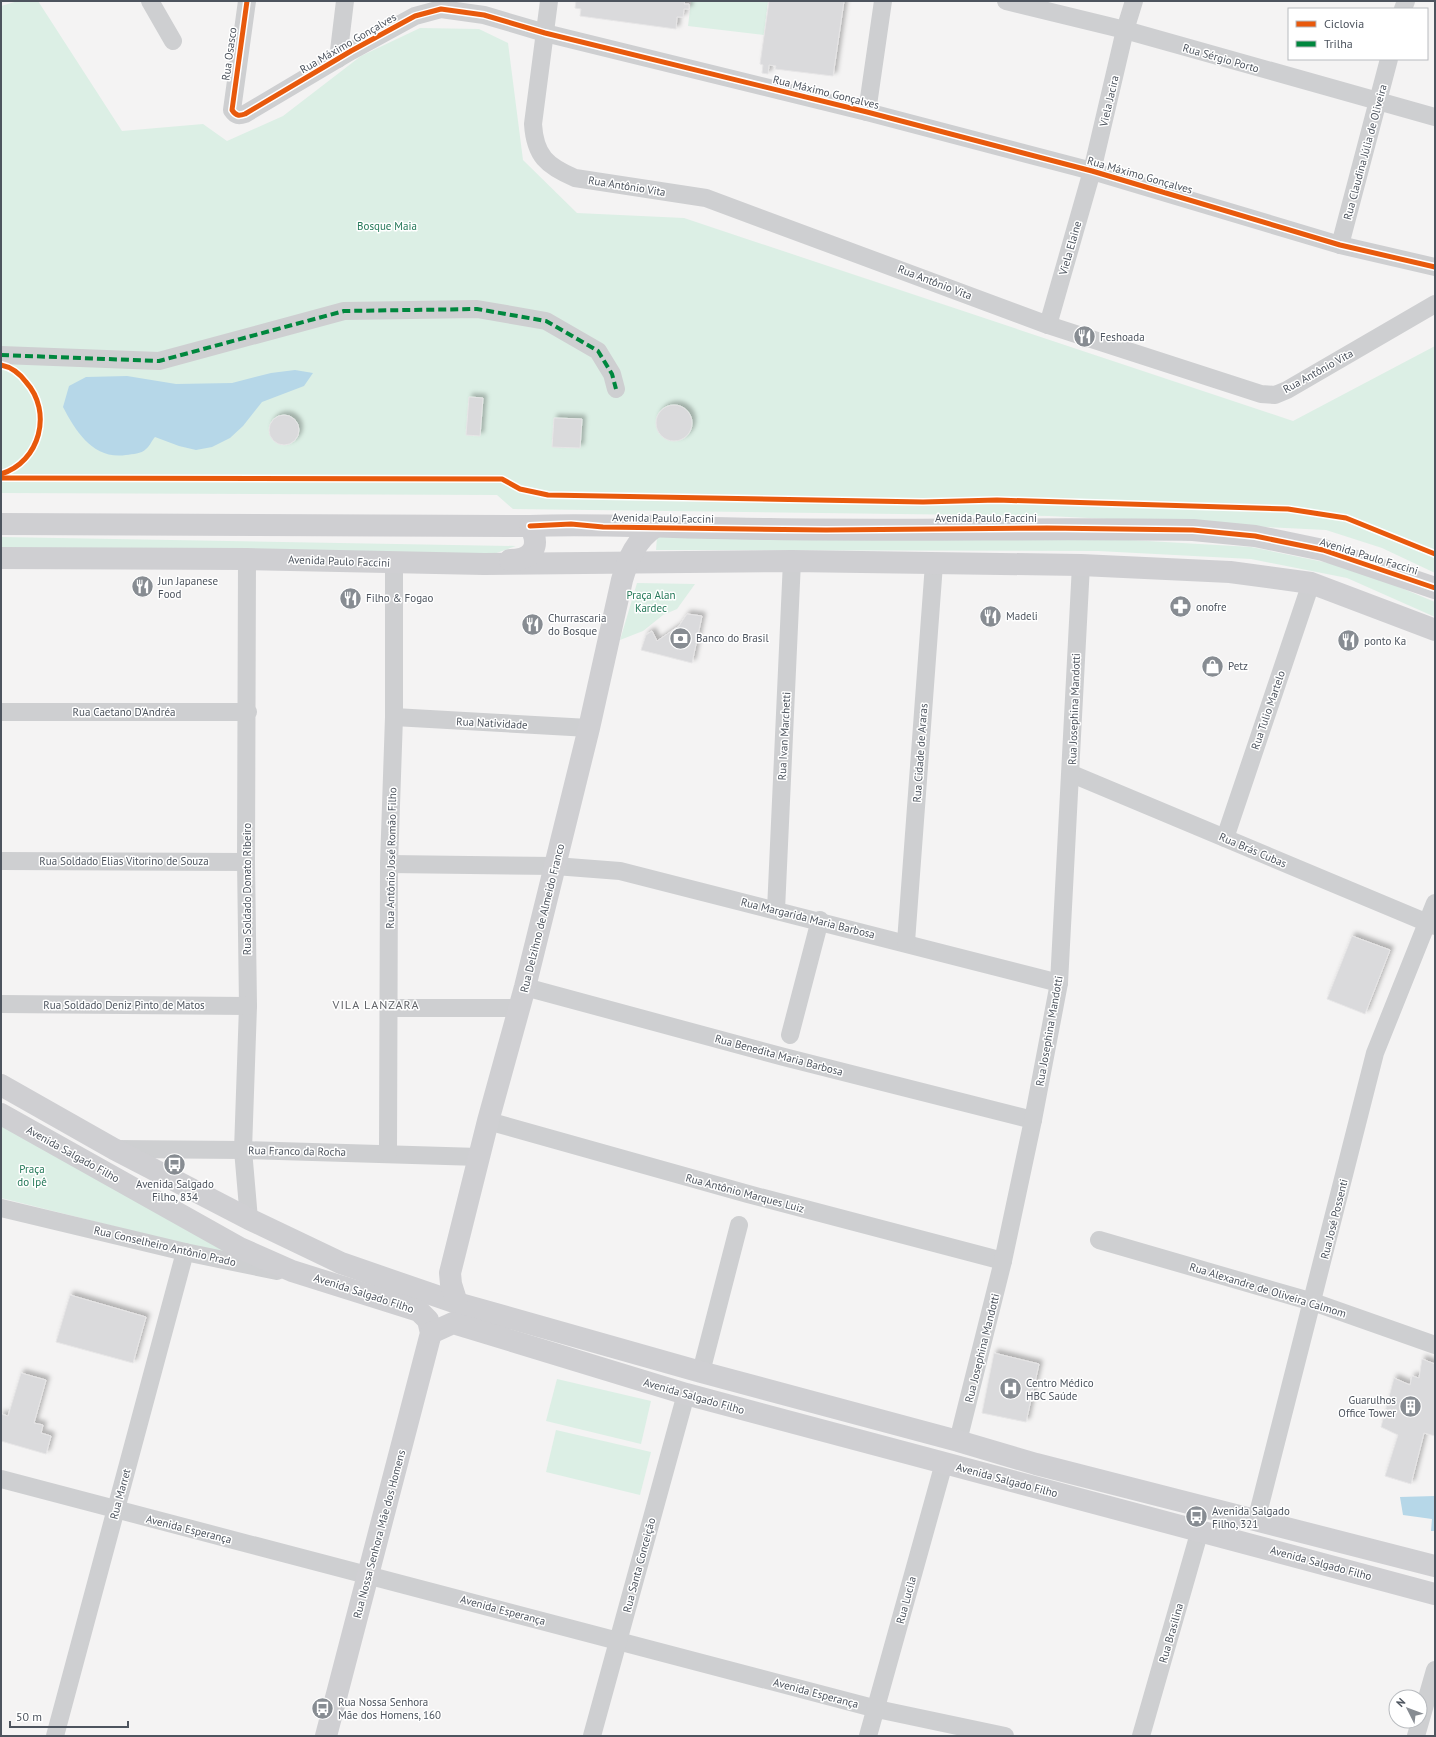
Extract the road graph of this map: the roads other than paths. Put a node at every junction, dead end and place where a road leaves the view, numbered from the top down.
1 (150, 1) edge
2 (247, 1) edge
3 (345, 1) edge
4 (549, 1) edge
5 (883, 1) edge
6 (1006, 1) edge
7 (1134, 1) edge
8 (442, 5) edge
9 (342, 24) junction
10 (1125, 30) junction
11 (545, 33) junction
12 (173, 42) dead end
13 (361, 45) junction
14 (338, 59) junction
15 (1389, 60) edge
16 (1377, 102) junction
17 (232, 110) joint
18 (867, 112) junction
19 (1435, 117) edge
20 (1092, 171) junction
21 (1340, 245) junction
22 (1435, 267) edge
23 (1435, 304) edge
24 (1048, 325) junction
25 (1, 355) edge
26 (614, 381) dead end
27 (1, 524) edge
28 (530, 526) junction
29 (655, 527) junction
30 (1, 558) edge
31 (247, 559) junction
32 (792, 561) junction
33 (627, 562) junction
34 (394, 563) junction
35 (484, 564) junction
36 (934, 564) junction
37 (1081, 565) junction
38 (1311, 583) junction
39 (1435, 588) edge
40 (1435, 630) edge
41 (1, 712) edge
42 (248, 712) junction
43 (394, 717) junction
44 (589, 728) junction
45 (1072, 774) junction
46 (1225, 838) junction
47 (1, 861) edge
48 (246, 862) junction
49 (389, 864) junction
50 (555, 866) junction
51 (1435, 903) edge
52 (776, 910) junction
53 (820, 920) junction
54 (1430, 924) edge
55 (906, 942) junction
56 (1060, 982) junction
57 (525, 987) junction
58 (1, 1004) edge
59 (248, 1006) junction
60 (389, 1008) junction
61 (519, 1008) junction
62 (790, 1035) dead end
63 (1, 1085) edge
64 (1, 1114) edge
65 (1033, 1120) junction
66 (488, 1121) junction
67 (114, 1150) junction
68 (243, 1150) junction
69 (388, 1153) junction
70 (479, 1156) junction
71 (1, 1208) edge
72 (248, 1219) junction
73 (740, 1225) dead end
74 (1099, 1240) dead end
75 (185, 1252) junction
76 (1003, 1260) junction
77 (450, 1273) junction
78 (329, 1282) junction
79 (420, 1291) junction
80 (1313, 1302) junction
81 (457, 1303) junction
82 (431, 1333) junction
83 (1435, 1345) edge
84 (701, 1372) junction
85 (686, 1394) junction
86 (958, 1441) junction
87 (944, 1463) junction
88 (1, 1479) edge
89 (115, 1510) junction
90 (1256, 1521) junction
91 (1200, 1530) junction
92 (1435, 1566) edge
93 (369, 1575) junction
94 (1435, 1594) edge
95 (619, 1640) junction
96 (1435, 1670) edge
97 (877, 1709) junction
98 (55, 1736) edge
99 (326, 1736) edge
100 (592, 1736) edge
101 (868, 1736) edge
102 (1005, 1736) edge
103 (1141, 1736) edge
104 (1416, 1736) edge

1 - 12 street
2 - 17 street, Rua Osasco
3 - 9 street
4 - 11 street, Rua Antônio Vita
5 - 18 street
6 - 10 street, Rua Sérgio Porto
7 - 10 street, Viela Jacira
8 - 11 street, Rua Máximo Gonçalves
8 - 13 street, Rua Máximo Gonçalves
9 - 13 street
9 - 14 street
10 - 16 street, Rua Sérgio Porto
10 - 20 street, Viela Jacira
11 - 18 street, Rua Máximo Gonçalves
11 - 24 street, Rua Antônio Vita
13 - 14 street, Rua Máximo Gonçalves
14 - 17 street, Rua Máximo Gonçalves
15 - 16 street, Rua Claudina Júlia de Oliveira
16 - 19 street, Rua Sérgio Porto
16 - 21 street, Rua Claudina Júlia de Oliveira
18 - 20 street, Rua Máximo Gonçalves
20 - 21 street, Rua Máximo Gonçalves
20 - 24 street, Viela Elaine
21 - 22 street, Rua Máximo Gonçalves
23 - 24 street, Rua Antônio Vita
25 - 26 street
27 - 28 main road, Avenida Paulo Faccini
28 - 29 main road, Avenida Paulo Faccini
28 - 35 main road
29 - 33 main road, Rua Delzihno de Almeido Franco
29 - 39 main road, Avenida Paulo Faccini
30 - 31 main road, Avenida Paulo Faccini
31 - 34 main road, Avenida Paulo Faccini
31 - 42 street, Rua Soldado Donato Ribeiro
32 - 33 main road, Avenida Paulo Faccini
32 - 36 main road, Avenida Paulo Faccini
32 - 52 street, Rua Ivan Marchetti
33 - 35 main road, Avenida Paulo Faccini
33 - 44 main road, Rua Delzihno de Almeido Franco
34 - 35 main road, Avenida Paulo Faccini
34 - 43 street, Rua Antônio José Romão Filho
36 - 37 main road, Avenida Paulo Faccini
36 - 55 street, Rua Cidade de Araras
37 - 38 main road, Avenida Paulo Faccini
37 - 45 street, Rua Josephina Mandotti
38 - 40 main road, Avenida Paulo Faccini
38 - 46 street, Rua Tulio Martelo
41 - 42 street, Rua Caetano D'Andréa
42 - 48 street, Rua Soldado Donato Ribeiro
43 - 44 street, Rua Natividade
43 - 49 street, Rua Antônio José Romão Filho
44 - 50 main road, Rua Delzihno de Almeido Franco
45 - 46 street, Rua Brás Cubas
45 - 56 street, Rua Josephina Mandotti
46 - 54 street, Rua Brás Cubas
47 - 48 street, Rua Soldado Elias Vitorino de Souza
48 - 59 street, Rua Soldado Donato Ribeiro
49 - 50 street, Rua Margarida Maria Barbosa
49 - 60 street, Rua Antônio José Romão Filho
50 - 52 street, Rua Margarida Maria Barbosa
50 - 57 main road, Rua Delzihno de Almeido Franco
51 - 54 street, Rua José Possenti
52 - 53 street, Rua Margarida Maria Barbosa
53 - 55 street, Rua Margarida Maria Barbosa
53 - 62 street
54 - 80 street, Rua José Possenti
55 - 56 street, Rua Margarida Maria Barbosa
56 - 65 street, Rua Josephina Mandotti
57 - 61 main road, Rua Delzihno de Almeido Franco
57 - 65 street, Rua Benedita Maria Barbosa
58 - 59 street, Rua Soldado Deniz Pinto de Matos
59 - 68 street, Rua Soldado Donato Ribeiro
60 - 61 street
60 - 69 street, Rua Antônio José Romão Filho
61 - 66 main road, Rua Delzihno de Almeido Franco
63 - 67 main road, Avenida Salgado Filho
64 - 78 main road, Avenida Salgado Filho
65 - 76 street, Rua Josephina Mandotti
66 - 70 main road, Rua Delzihno de Almeido Franco
66 - 76 street, Rua Antônio Marques Luiz
67 - 68 street, Rua Franco da Rocha
67 - 72 main road, Avenida Salgado Filho
68 - 69 street, Rua Franco da Rocha
68 - 72 street, Rua Soldado Donato Ribeiro
69 - 70 street, Rua Franco da Rocha
70 - 77 main road, Rua Delzihno de Almeido Franco
71 - 75 street, Rua Conselheiro Antônio Prado
72 - 79 main road, Avenida Salgado Filho
73 - 84 street
74 - 80 street, Rua Alexandre de Oliveira Calmom
75 - 78 street, Rua Conselheiro Antônio Prado
75 - 89 street, Rua Marret
76 - 86 street, Rua Josephina Mandotti
77 - 79 main road
77 - 81 main road, Rua Delzihno de Almeido Franco
78 - 82 main road, Avenida Salgado Filho
79 - 81 main road, Avenida Salgado Filho
80 - 83 street, Rua Alexandre de Oliveira Calmom
80 - 90 street, Rua José Possenti
81 - 84 main road, Avenida Salgado Filho
82 - 85 main road, Avenida Salgado Filho
82 - 93 main road, Rua Nossa Senhora Mãe dos Homens
84 - 86 main road, Avenida Salgado Filho
85 - 87 main road, Avenida Salgado Filho
85 - 95 street, Rua Santa Conceição
86 - 90 main road, Avenida Salgado Filho
87 - 91 main road, Avenida Salgado Filho
87 - 97 street, Rua Lucila
88 - 89 street, Avenida Esperança
89 - 93 street, Avenida Esperança
89 - 98 street, Rua Marret
90 - 92 main road, Avenida Salgado Filho
91 - 94 main road, Avenida Salgado Filho
91 - 103 street, Rua Brasilina
93 - 95 street, Avenida Esperança
93 - 99 main road, Rua Nossa Senhora Mãe dos Homens
95 - 97 street, Avenida Esperança
95 - 100 street, Rua Santa Conceição
96 - 104 street
97 - 101 street, Rua Lucila
97 - 102 street, Avenida Esperança

